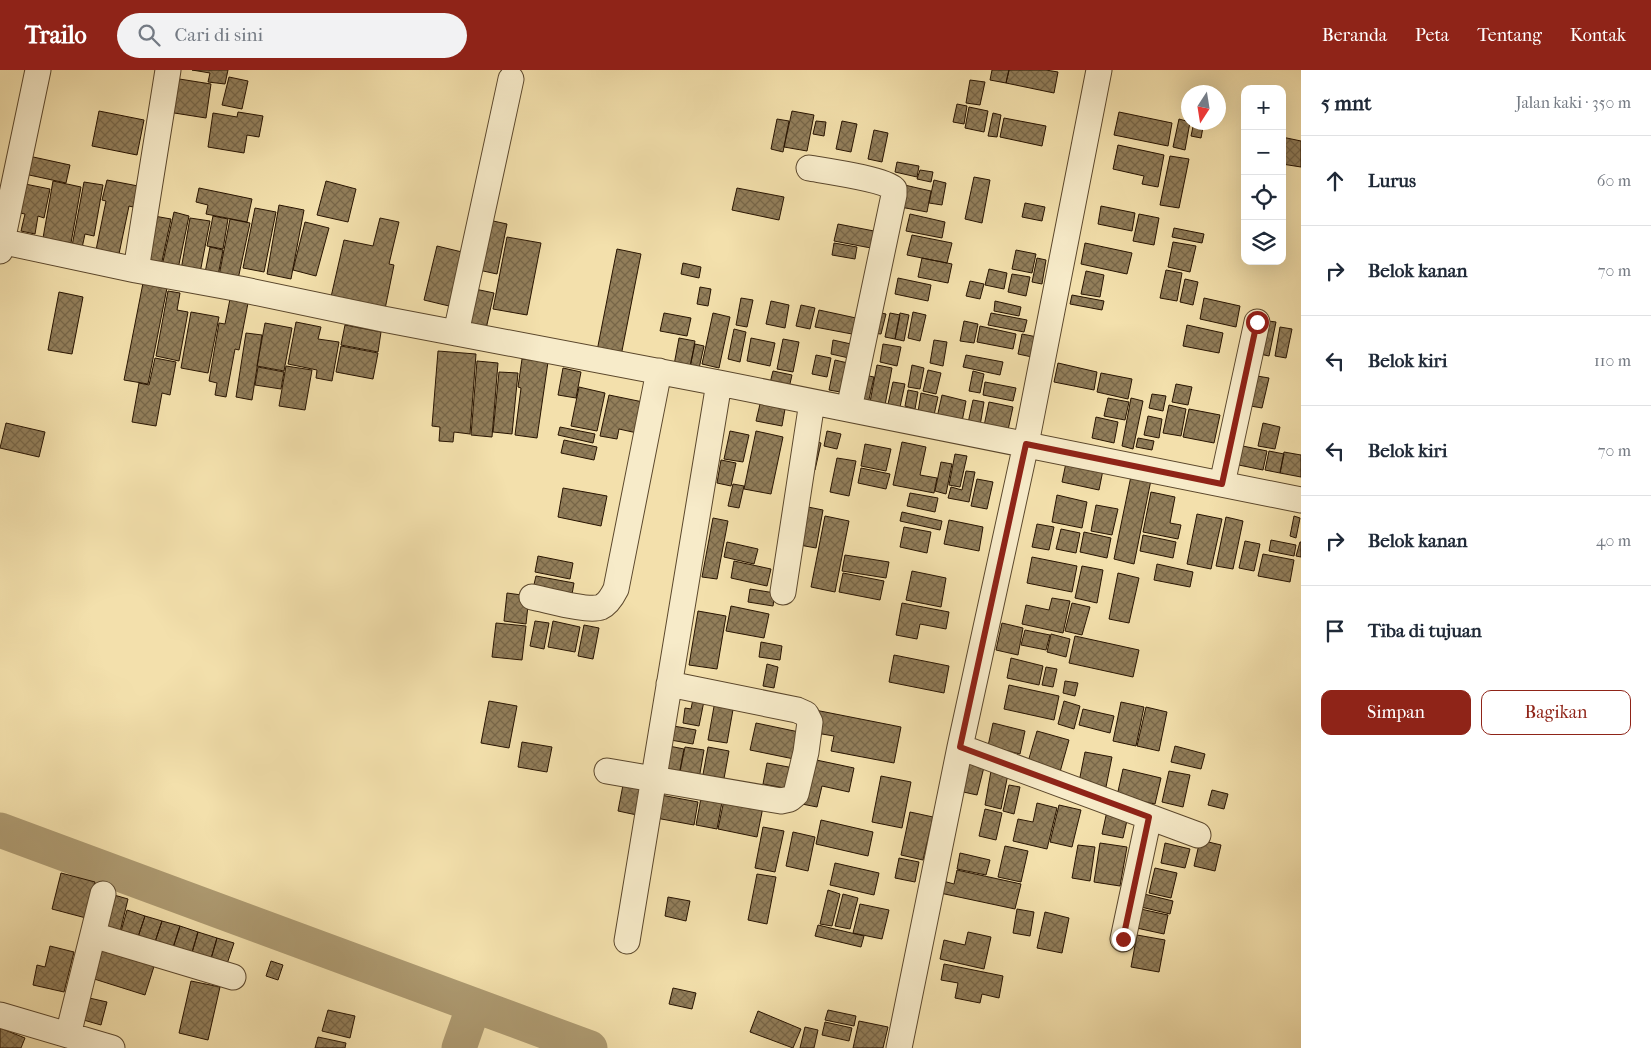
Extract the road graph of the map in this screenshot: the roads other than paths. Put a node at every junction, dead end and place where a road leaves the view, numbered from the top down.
1 (38, 70) edge
2 (168, 70) edge
3 (1099, 70) edge
4 (511, 79) dead end
5 (809, 168) dead end
6 (1, 244) edge
7 (136, 270) junction
8 (1257, 322) dead end
9 (456, 332) junction
10 (659, 371) junction
11 (719, 383) junction
12 (812, 402) junction
13 (849, 409) junction
14 (1026, 444) junction
15 (1222, 484) junction
16 (1301, 500) edge
17 (783, 592) dead end
18 (532, 597) dead end
19 (669, 684) junction
20 (960, 747) junction
21 (607, 771) dead end
22 (654, 780) junction
23 (1149, 817) junction
24 (1198, 835) dead end
25 (103, 894) dead end
26 (93, 935) junction
27 (1123, 939) dead end
28 (627, 941) dead end
29 (233, 977) dead end
30 (0, 1015) edge
31 (68, 1035) junction
32 (112, 1048) edge
33 (899, 1048) edge

1 - 6 street
2 - 7 street
3 - 14 street
4 - 9 street
5 - 13 street
6 - 7 street
7 - 9 street
8 - 15 street
9 - 10 street
10 - 11 street
10 - 18 street
11 - 12 street
11 - 19 street
12 - 13 street
12 - 17 street
13 - 14 street
14 - 15 street
14 - 20 street
15 - 16 street
19 - 22 street
19 - 22 street
20 - 23 street
20 - 33 street
21 - 22 street
22 - 28 street
23 - 24 street
23 - 27 street
25 - 26 street
26 - 29 street
26 - 31 street
30 - 31 street
31 - 32 street

